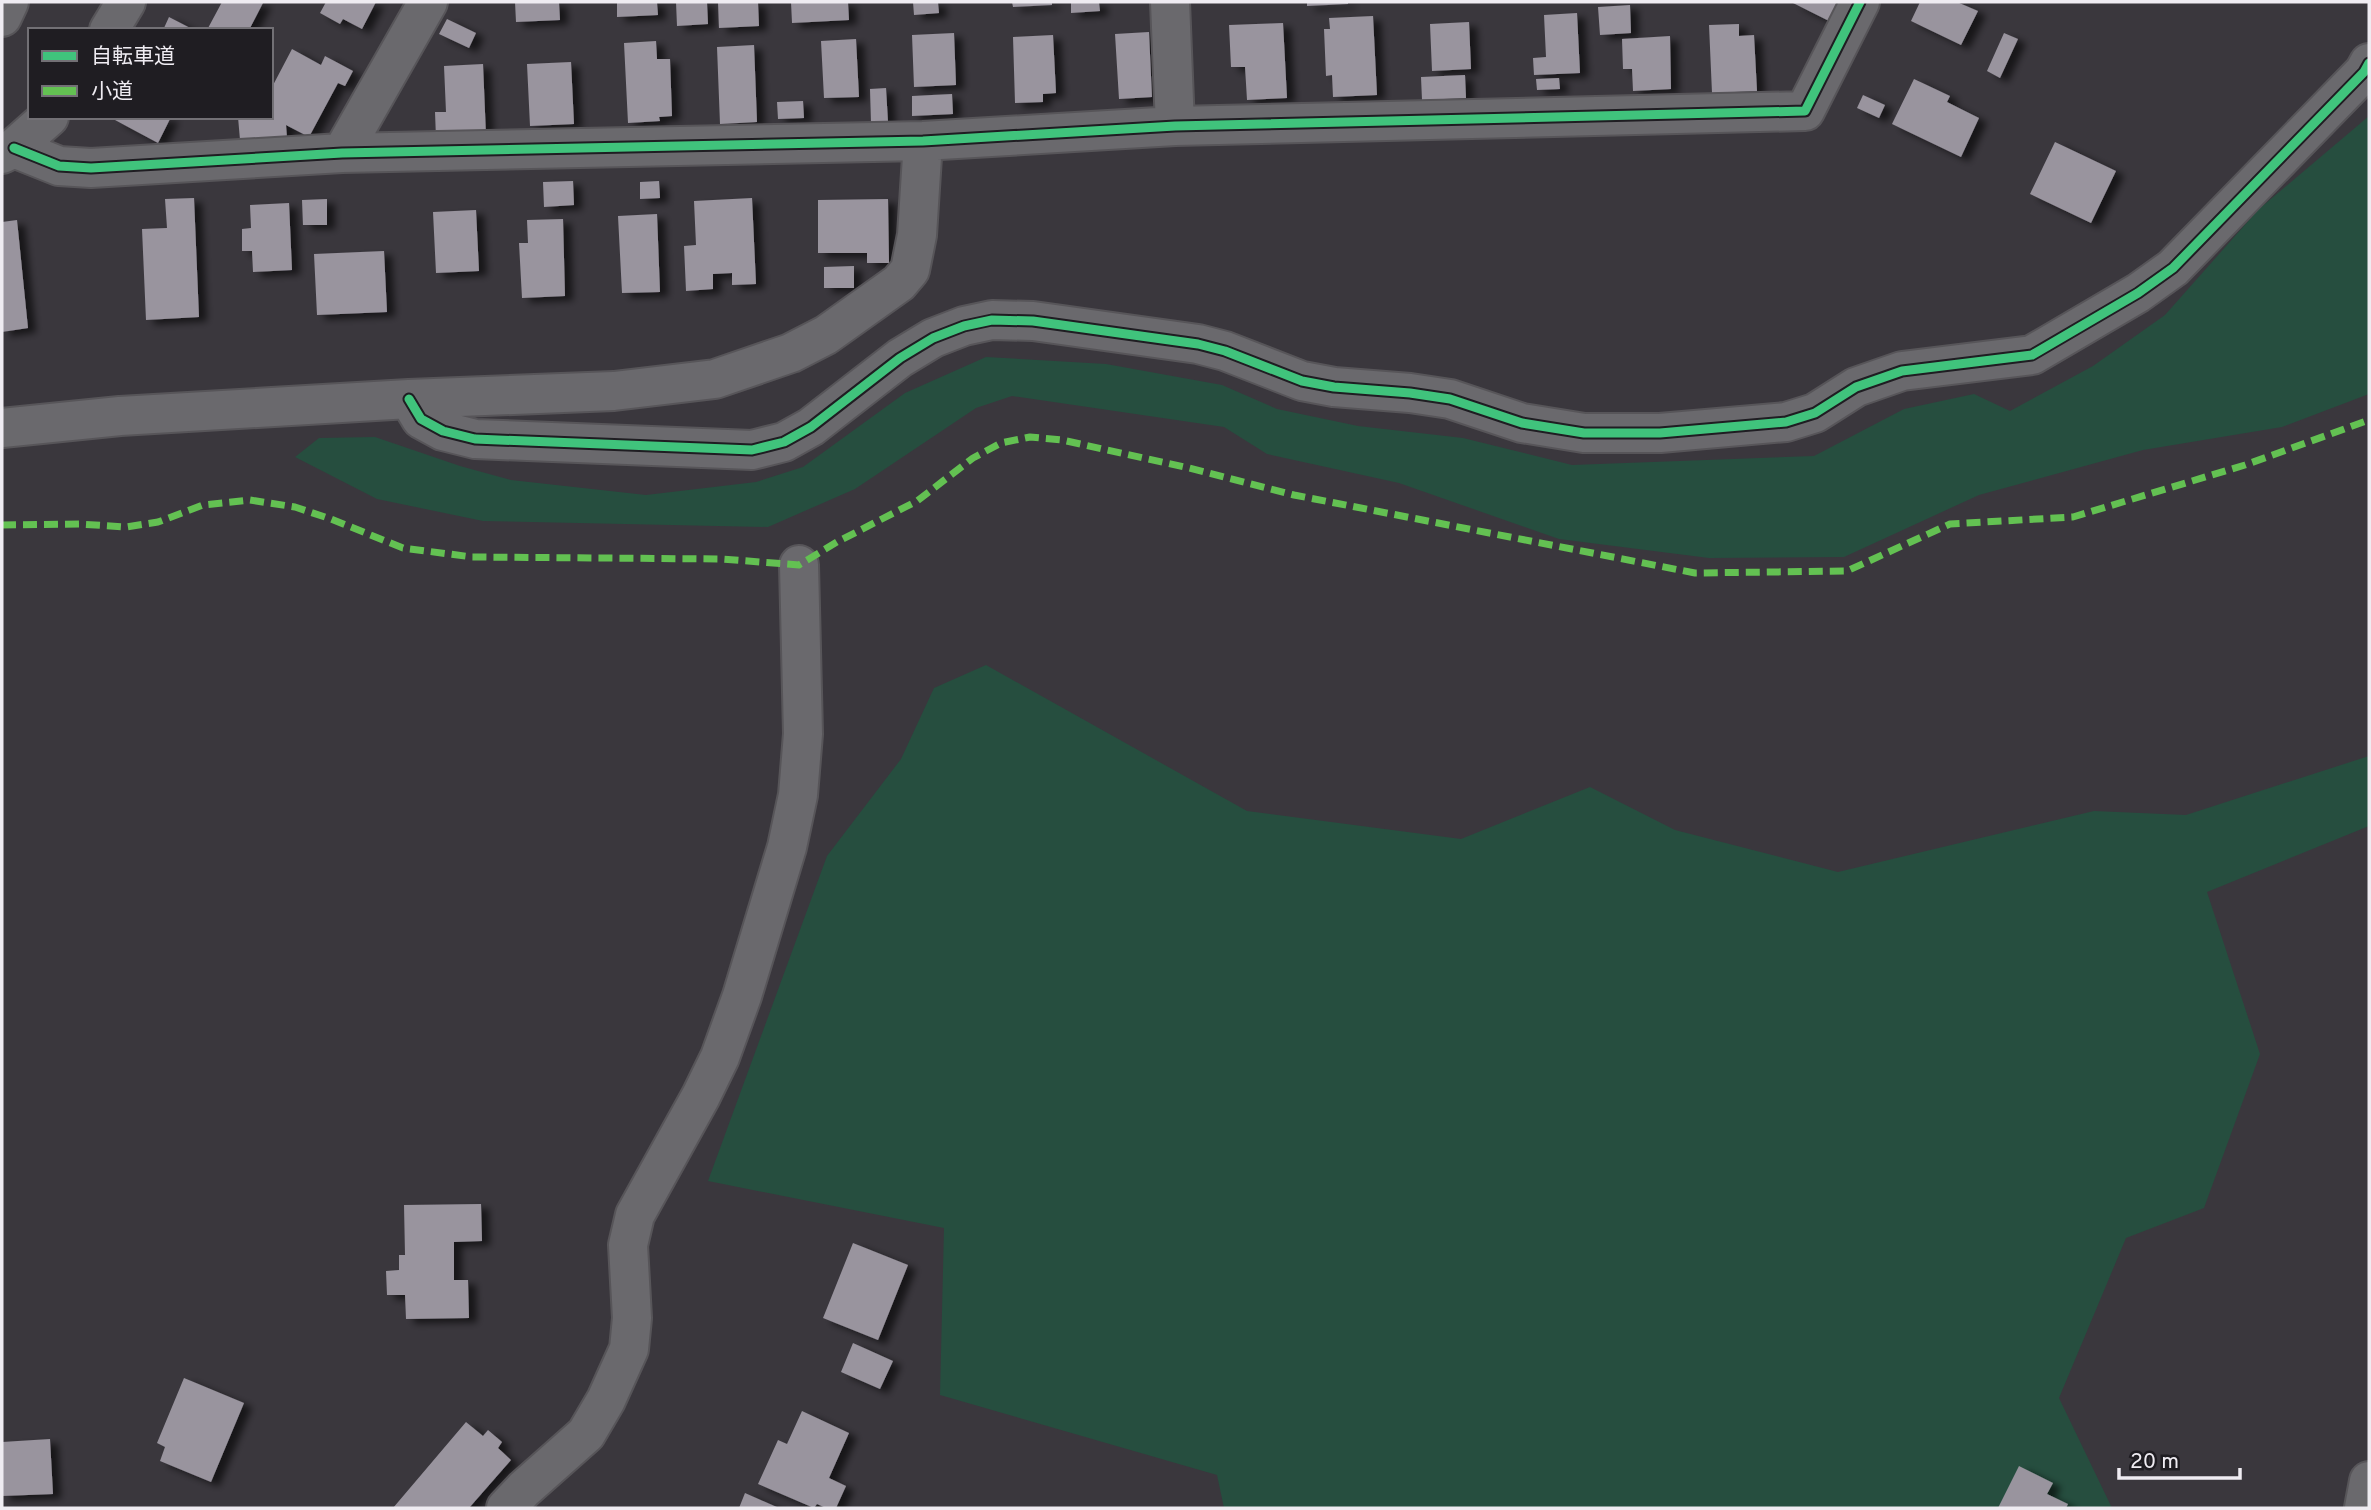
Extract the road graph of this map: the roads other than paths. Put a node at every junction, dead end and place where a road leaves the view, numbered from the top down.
1 (9, 2) edge
2 (126, 2) edge
3 (428, 2) edge
4 (1170, 2) edge
5 (1860, 2) edge
6 (2, 17) edge
7 (110, 28) edge
8 (2369, 63) edge
9 (47, 119) edge
10 (1175, 126) junction
11 (923, 141) junction
12 (8, 151) edge
13 (342, 153) junction
14 (409, 399) junction
15 (2, 428) edge
16 (799, 565) dead end
17 (2369, 1481) edge
18 (506, 1508) edge
19 (2364, 1508) edge

1 - 6 street
2 - 7 street
3 - 13 street
4 - 10 street
5 - 10 street
8 - 14 street
9 - 12 street
10 - 11 street
11 - 13 street
11 - 14 street
12 - 13 street
14 - 15 street
16 - 18 street
17 - 19 street

